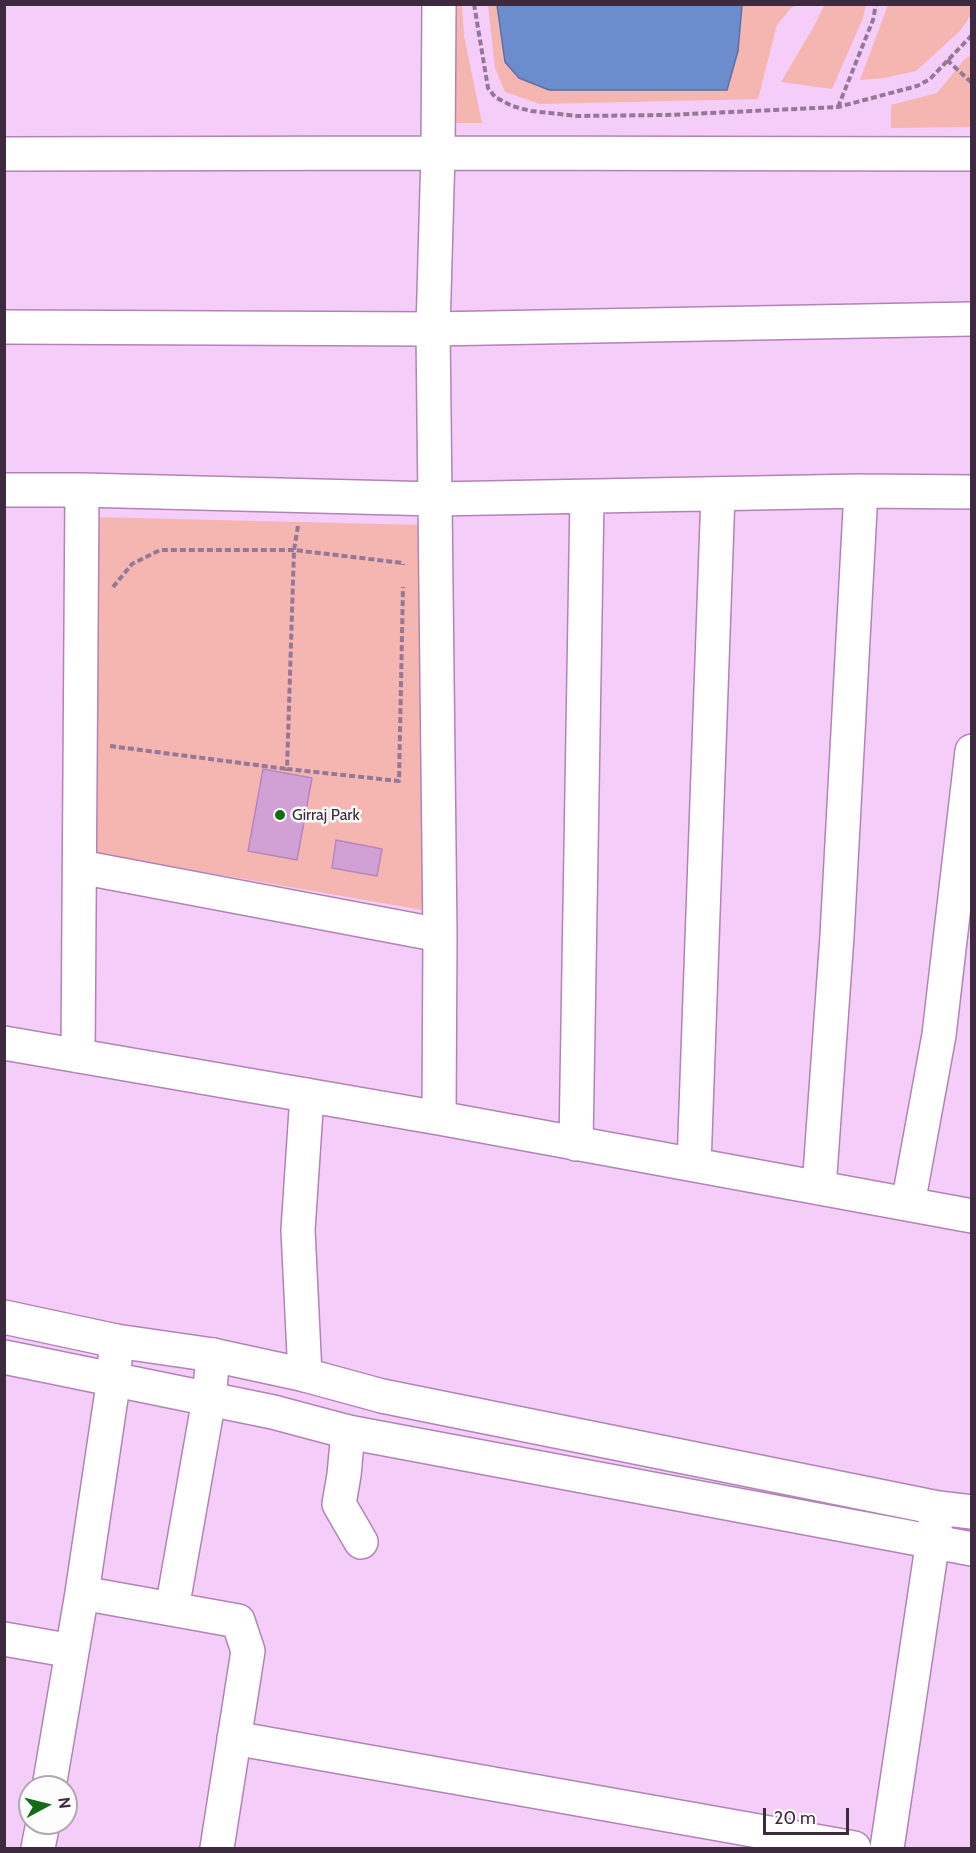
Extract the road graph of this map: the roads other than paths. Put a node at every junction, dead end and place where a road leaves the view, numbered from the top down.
1 (439, 4) edge
2 (438, 153) junction
3 (4, 154) edge
4 (972, 154) edge
5 (972, 319) edge
6 (4, 327) edge
7 (433, 329) junction
8 (4, 490) edge
9 (82, 490) junction
10 (861, 491) junction
11 (972, 492) edge
12 (718, 494) junction
13 (587, 496) junction
14 (436, 499) junction
15 (972, 750) edge
16 (80, 867) junction
17 (440, 935) junction
18 (4, 1043) edge
19 (78, 1056) junction
20 (307, 1095) junction
21 (439, 1118) junction
22 (576, 1144) junction
23 (694, 1165) junction
24 (819, 1188) junction
25 (908, 1204) junction
26 (972, 1216) edge
27 (4, 1317) edge
28 (116, 1341) junction
29 (213, 1355) junction
30 (4, 1357) edge
31 (305, 1375) junction
32 (114, 1378) junction
33 (209, 1399) junction
34 (348, 1432) junction
35 (938, 1508) junction
36 (972, 1512) edge
37 (361, 1542) dead end
38 (933, 1543) junction
39 (972, 1549) edge
40 (82, 1593) junction
41 (172, 1609) junction
42 (4, 1639) edge
43 (72, 1651) junction
44 (234, 1738) junction
45 (51, 1775) edge
46 (217, 1848) edge
47 (854, 1848) edge
48 (887, 1848) edge

1 - 2 street
2 - 3 street
2 - 4 street
2 - 7 street
5 - 7 street
6 - 7 street
7 - 14 street
8 - 9 street
9 - 14 street
9 - 16 street
10 - 11 street
10 - 12 street
10 - 24 street
12 - 13 street
12 - 23 street
13 - 14 street
13 - 22 street
14 - 17 street
15 - 25 street
16 - 17 street
16 - 19 street
17 - 21 street
18 - 19 street
19 - 20 street
20 - 21 street
20 - 31 street
21 - 22 street
22 - 23 street
23 - 24 street
24 - 25 street
25 - 26 street
27 - 28 street
28 - 29 street
28 - 32 street
29 - 31 street
29 - 33 street
30 - 32 street
31 - 35 street
32 - 33 street
32 - 40 street
33 - 34 street
33 - 41 street
34 - 37 street
34 - 38 street
35 - 36 street
35 - 38 street
38 - 39 street
38 - 48 street
40 - 41 street
40 - 43 street
41 - 44 street
42 - 43 street
43 - 45 street
44 - 46 street
44 - 47 street

